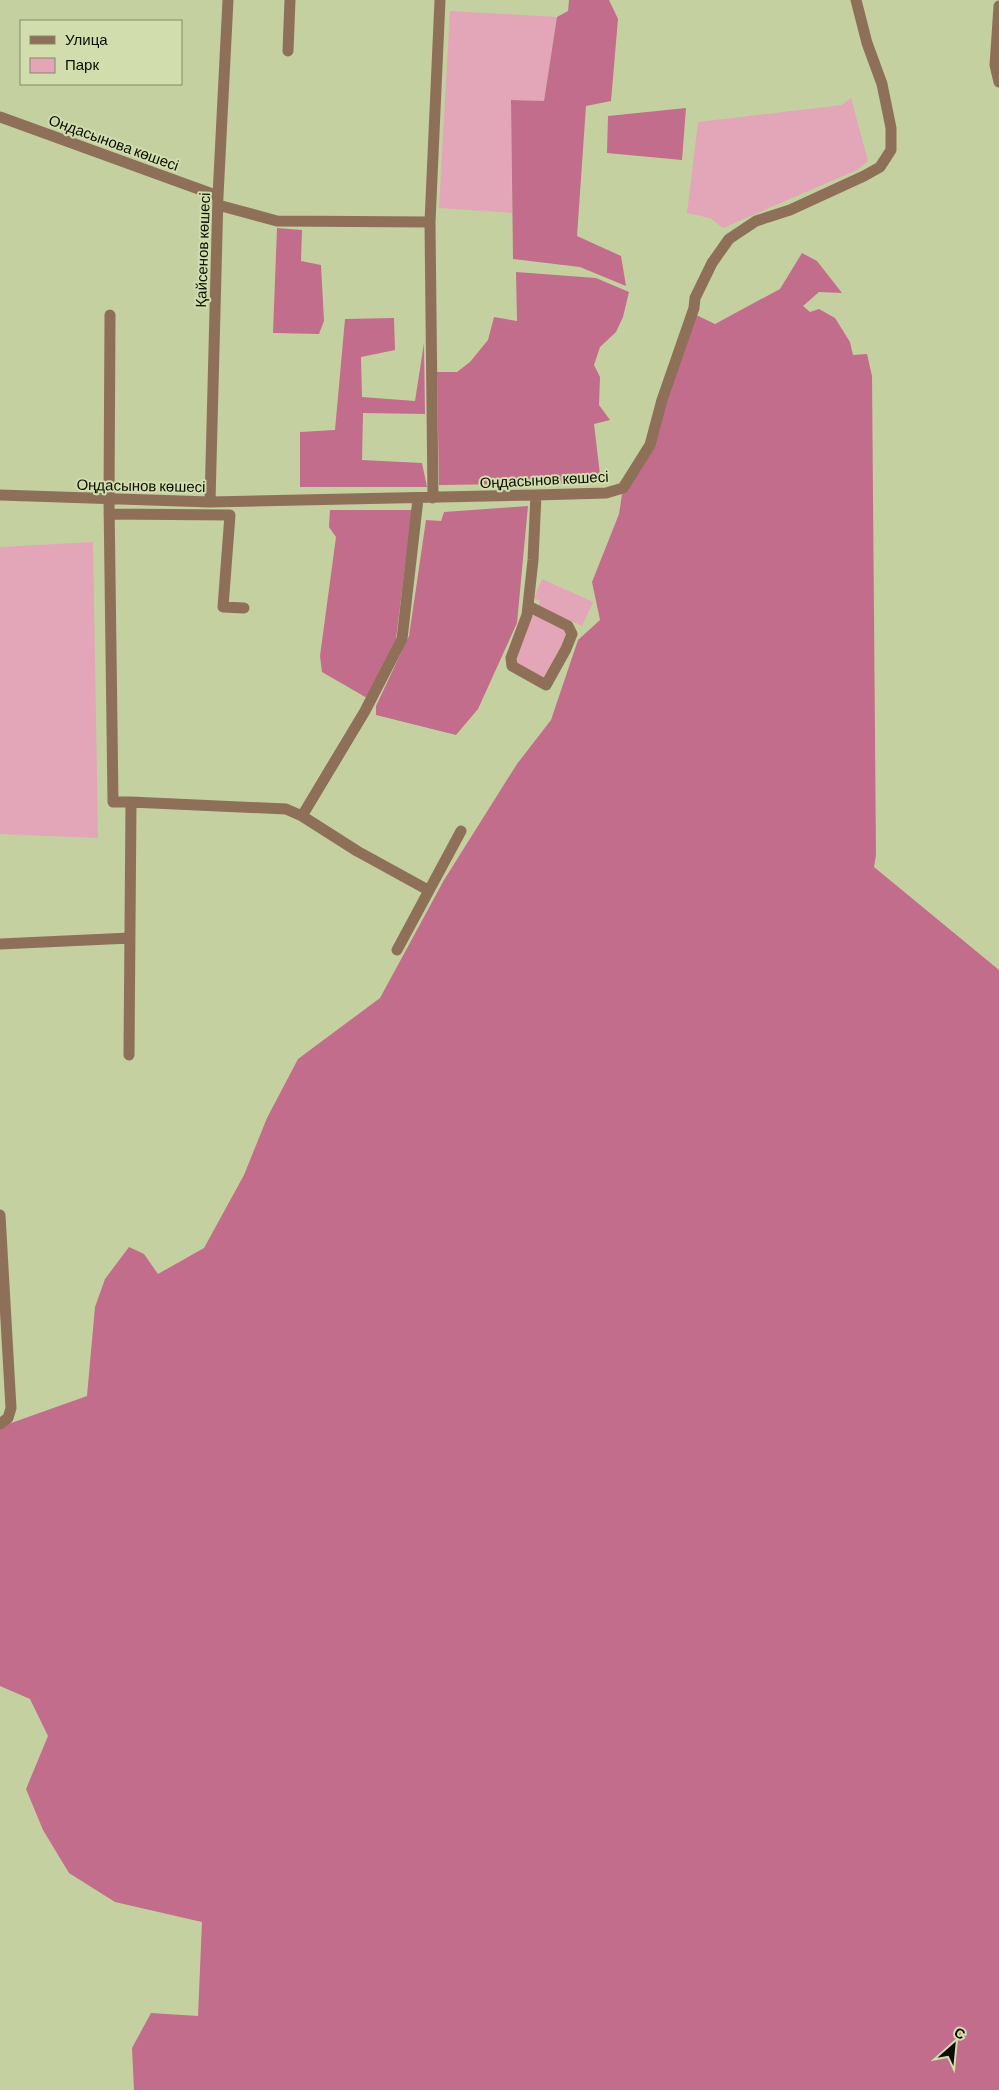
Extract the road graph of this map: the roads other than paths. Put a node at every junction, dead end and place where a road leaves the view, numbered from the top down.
1 (228, 0) edge
2 (290, 0) edge
3 (440, 0) edge
4 (856, 0) edge
5 (999, 6) edge
6 (288, 51) dead end
7 (999, 82) edge
8 (0, 117) edge
9 (218, 200) junction
10 (430, 222) junction
11 (110, 314) dead end
12 (536, 495) junction
13 (0, 496) edge
14 (434, 498) junction
15 (418, 499) junction
16 (109, 500) junction
17 (210, 502) junction
18 (109, 514) junction
19 (528, 606) junction
20 (244, 608) dead end
21 (131, 802) junction
22 (302, 816) junction
23 (461, 831) dead end
24 (428, 890) junction
25 (130, 938) junction
26 (0, 944) edge
27 (397, 950) dead end
28 (129, 1055) dead end
29 (0, 1215) edge
30 (3, 1329) edge
31 (0, 1424) edge

1 - 9 street, Қайсенов көшесі
2 - 6 street
3 - 10 street
4 - 12 street, Оңдасынов көшесі
5 - 7 street
8 - 9 street, Ондасынова көшесі
9 - 10 street, Ондасынова көшесі
9 - 17 street, Қайсенов көшесі
10 - 14 street
11 - 16 street
12 - 14 street, Оңдасынов көшесі
12 - 19 street
13 - 16 street, Оңдасынов көшесі
14 - 15 street, Оңдасынов көшесі
15 - 17 street, Оңдасынов көшесі
15 - 22 street
16 - 17 street, Оңдасынов көшесі
16 - 18 street
18 - 20 street
18 - 21 street
19 - 19 street
21 - 22 street
21 - 25 street
22 - 24 street
23 - 24 street
24 - 27 street
25 - 26 street
25 - 28 street
29 - 30 street
30 - 31 street

